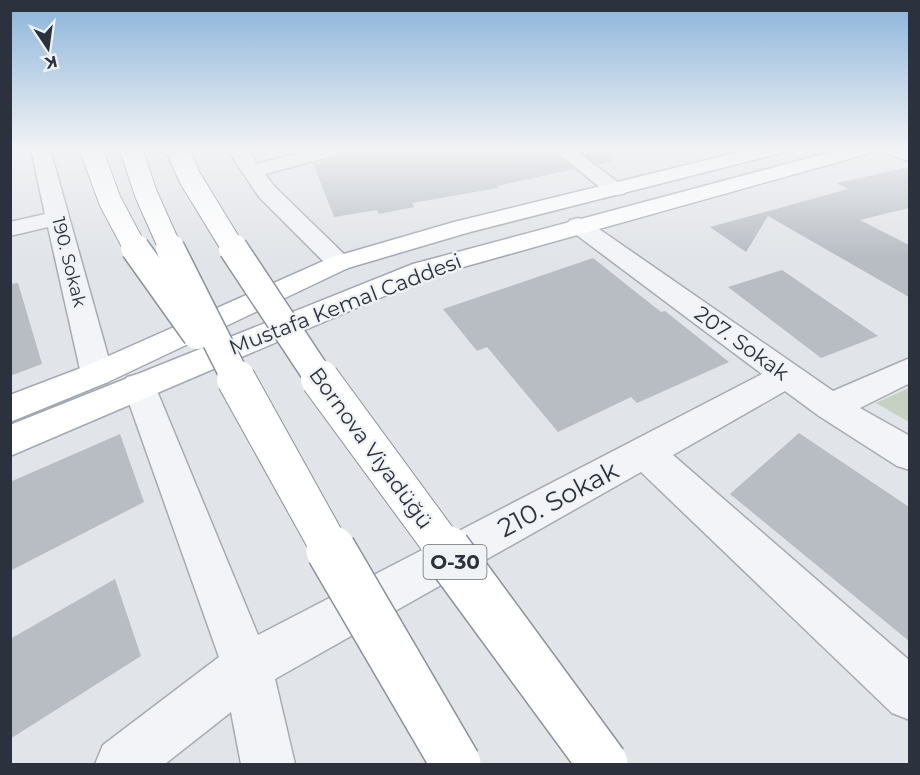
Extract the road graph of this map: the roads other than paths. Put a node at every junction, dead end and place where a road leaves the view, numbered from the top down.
1 (49, 185) edge
2 (103, 185) edge
3 (142, 185) edge
4 (194, 185) edge
5 (262, 185) edge
6 (611, 185) edge
7 (631, 185) edge
8 (727, 185) edge
9 (616, 189) junction
10 (58, 218) junction
11 (578, 225) junction
12 (10, 229) edge
13 (339, 264) junction
14 (909, 369) edge
15 (97, 374) junction
16 (788, 375) junction
17 (138, 386) junction
18 (244, 396) junction
19 (831, 407) junction
20 (10, 409) edge
21 (10, 441) edge
22 (644, 452) junction
23 (909, 455) edge
24 (247, 667) junction
25 (909, 695) edge
26 (122, 765) edge
27 (268, 765) edge
28 (456, 765) edge
29 (603, 765) edge

1 - 10 street, 190. Sokak
2 - 18 main road, bridge
3 - 18 main road, bridge
4 - 29 main road, Bornova Viyadüğü / O-30, bridge
5 - 13 street
6 - 9 street
7 - 9 main road, Mustafa Kemal Caddesi
8 - 11 main road, Mustafa Kemal Caddesi
9 - 13 main road, Mustafa Kemal Caddesi
10 - 12 street
10 - 15 street, 190. Sokak
11 - 16 street, 207. Sokak
11 - 17 main road, Mustafa Kemal Caddesi
13 - 15 main road, Mustafa Kemal Caddesi
14 - 19 street
15 - 20 main road, Mustafa Kemal Caddesi
16 - 19 street, 207. Sokak
16 - 22 street, 210. Sokak
17 - 21 main road, Mustafa Kemal Caddesi
17 - 24 street
18 - 28 main road, bridge
19 - 23 street, 207. Sokak
22 - 24 street, 210. Sokak
22 - 25 street
24 - 26 street, 210. Sokak
24 - 27 street

